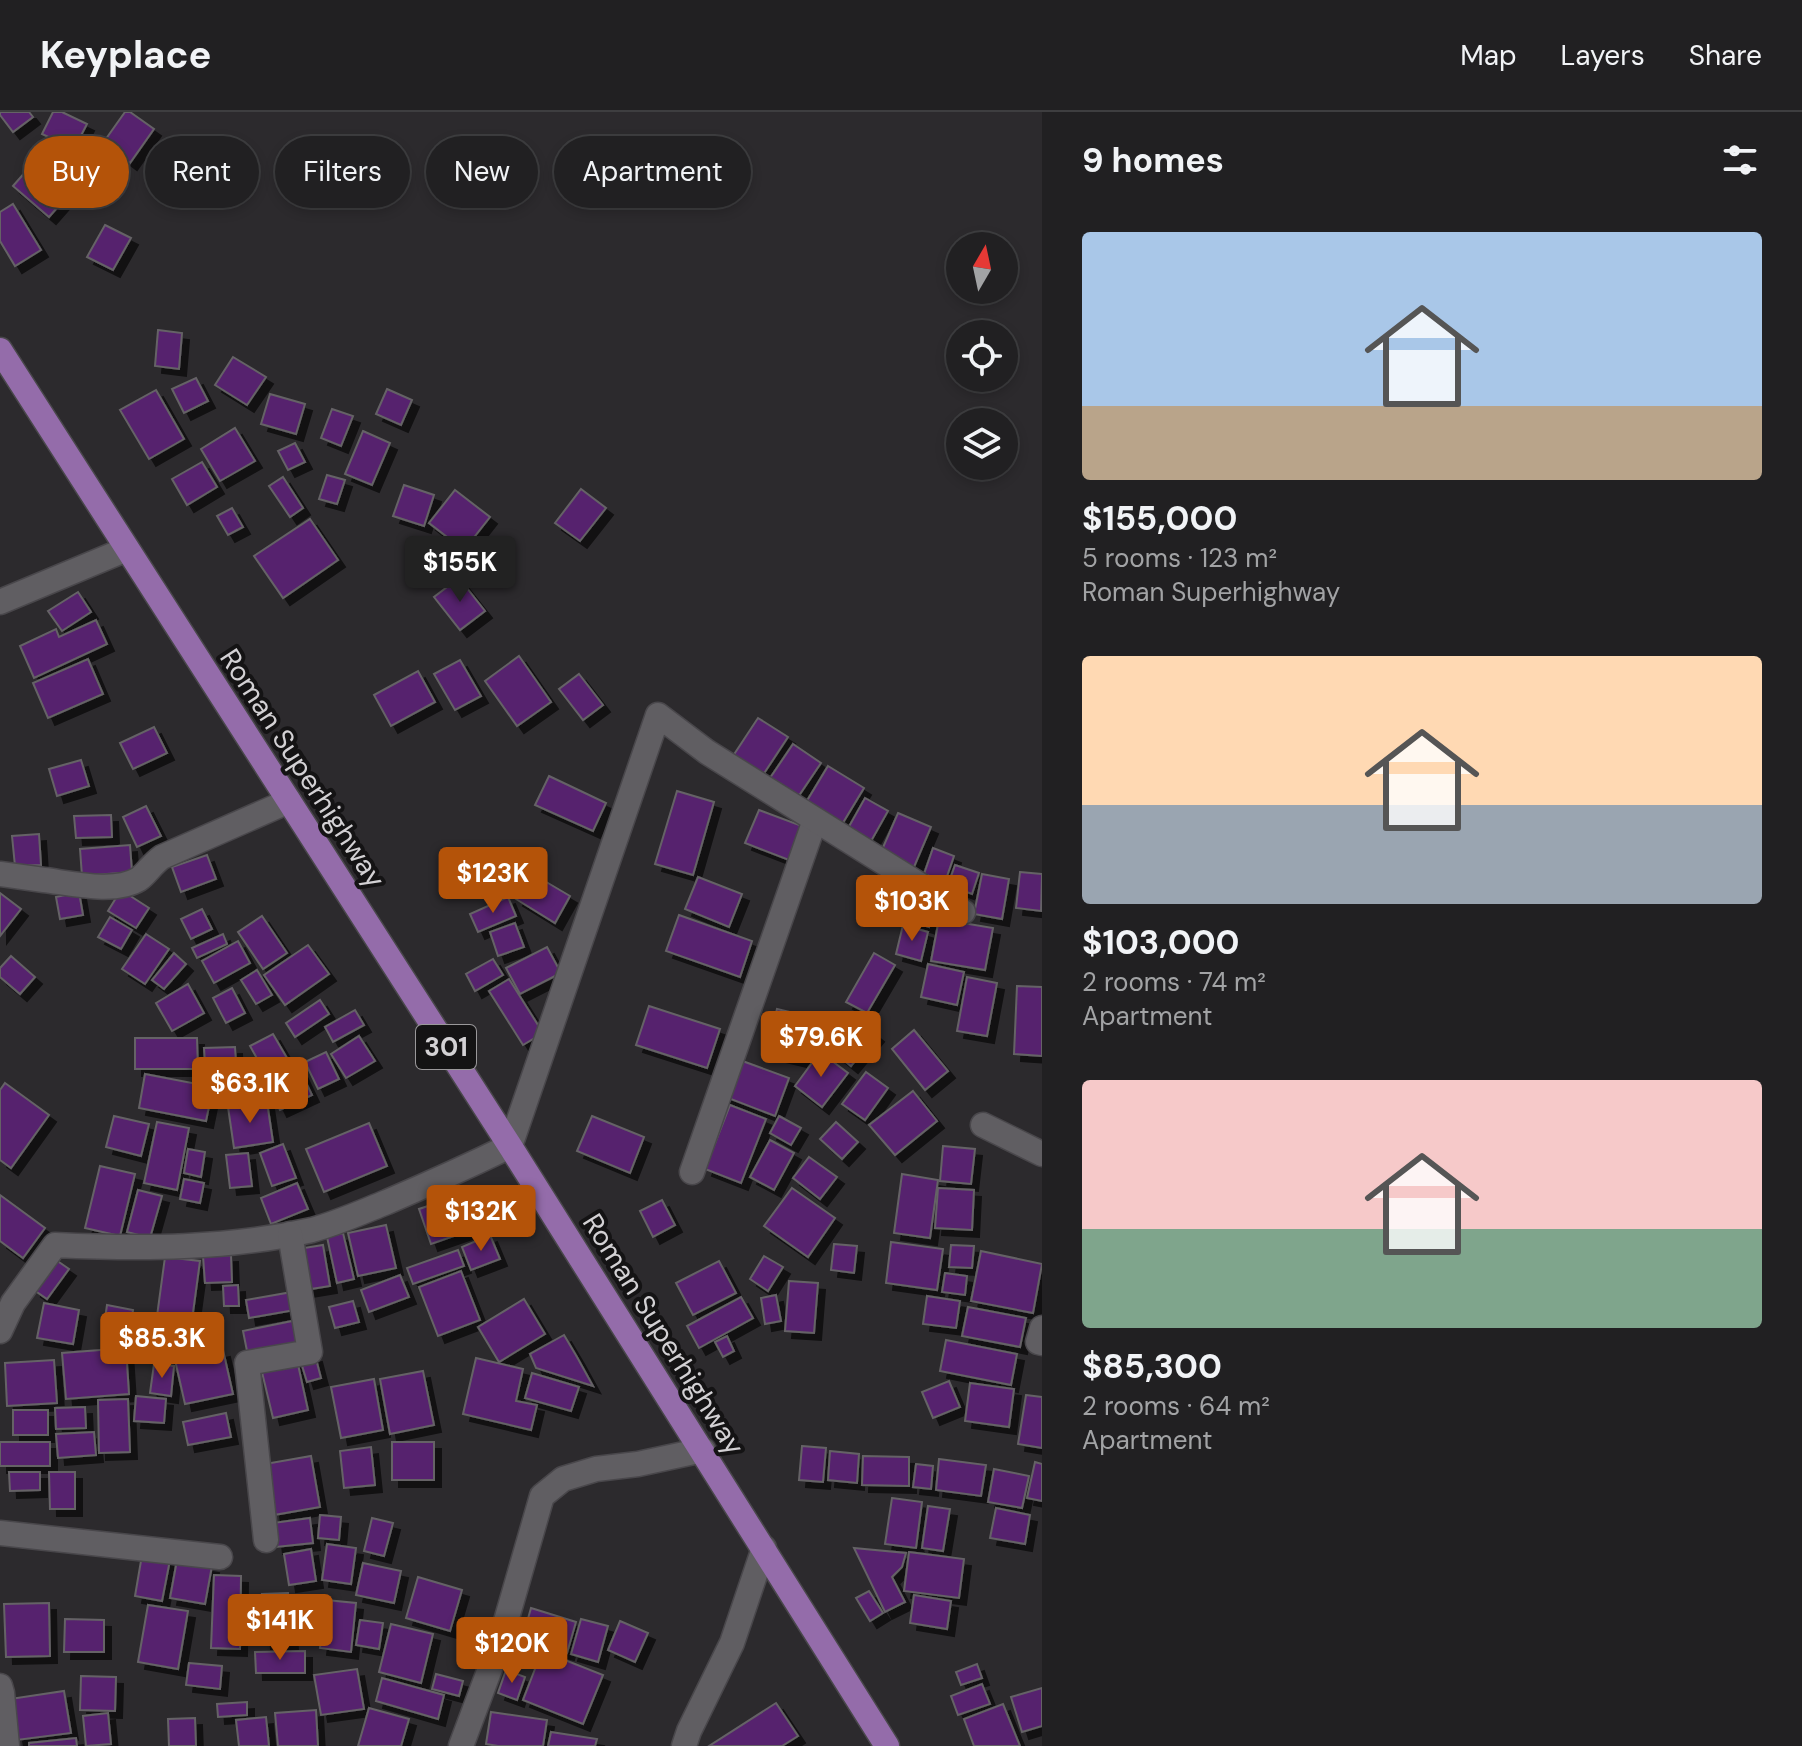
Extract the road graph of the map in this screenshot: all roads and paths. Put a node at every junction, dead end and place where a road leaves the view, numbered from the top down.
1 (0, 350) edge
2 (127, 549) junction
3 (0, 602) edge
4 (289, 801) junction
5 (815, 820) junction
6 (0, 874) edge
7 (963, 912) dead end
8 (983, 1125) dead end
9 (510, 1146) junction
10 (1042, 1154) edge
11 (692, 1172) dead end
12 (290, 1234) junction
13 (1042, 1328) edge
14 (0, 1331) edge
15 (1042, 1343) edge
16 (703, 1450) junction
17 (0, 1533) edge
18 (266, 1540) dead end
19 (764, 1548) junction
20 (220, 1557) dead end
21 (0, 1686) edge
22 (7, 1746) edge
23 (461, 1746) edge
24 (684, 1746) edge
25 (887, 1746) edge

1 - 2 main road, Roman Superhighway / 301
2 - 3 street
2 - 4 main road, Roman Superhighway / 301
4 - 6 street
4 - 9 main road, Roman Superhighway / 301
5 - 7 street
5 - 9 street
5 - 11 street
8 - 10 street
9 - 12 street
9 - 16 main road, Roman Superhighway / 301
12 - 14 street
12 - 18 street
13 - 15 street
16 - 19 main road, Roman Superhighway / 301
16 - 23 street
17 - 20 street
19 - 24 street
19 - 25 main road, Roman Superhighway / 301
21 - 22 street

